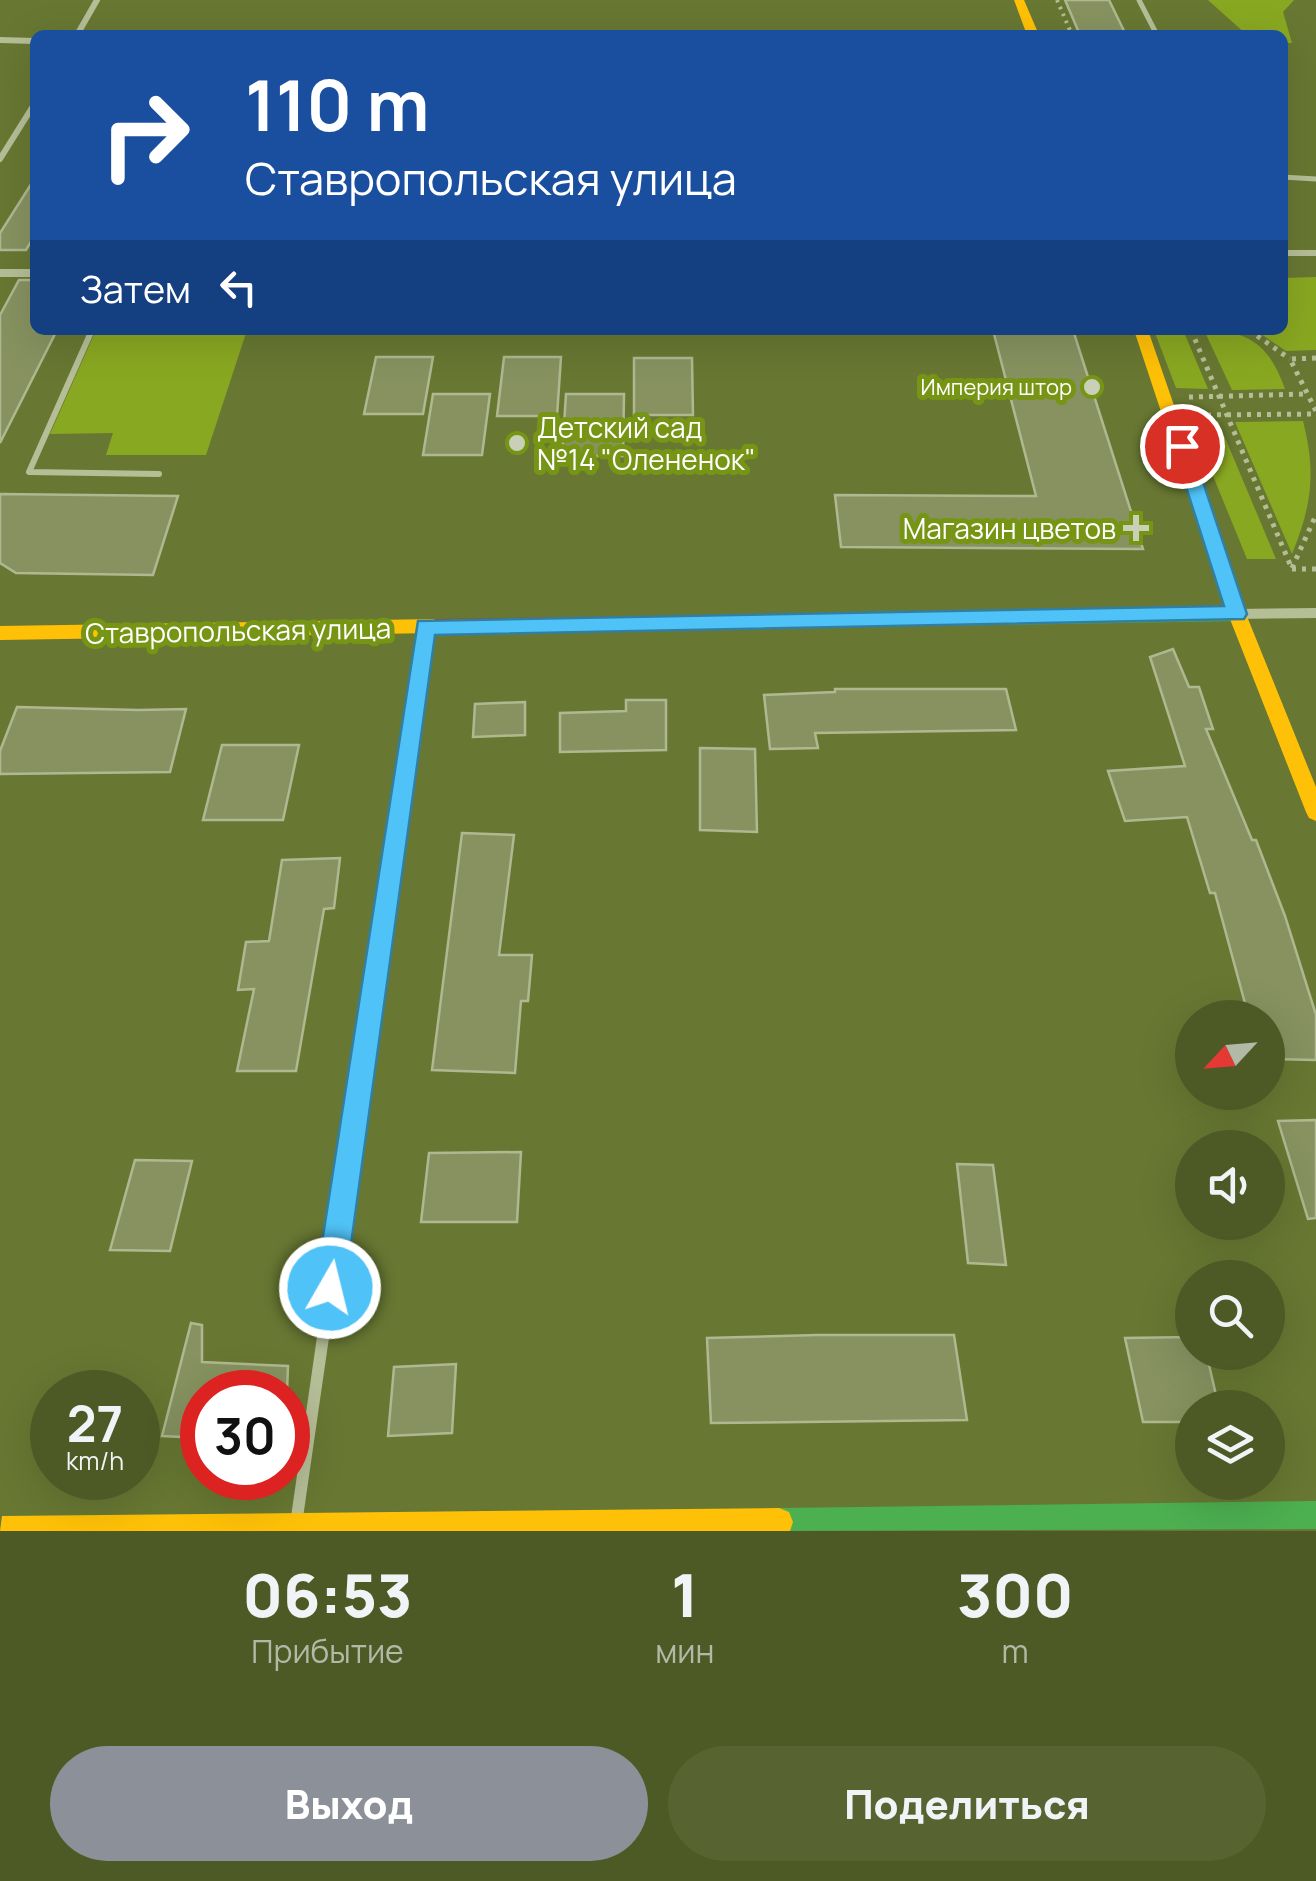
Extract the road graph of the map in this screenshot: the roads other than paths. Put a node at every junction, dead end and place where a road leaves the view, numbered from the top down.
1 (97, 0) edge
2 (1019, 0) edge
3 (1139, 0) edge
4 (80, 30) edge
5 (1031, 30) edge
6 (1154, 30) edge
7 (0, 40) edge
8 (30, 40) edge
9 (30, 111) edge
10 (0, 158) edge
11 (1288, 177) edge
12 (1316, 179) edge
13 (1288, 253) edge
14 (1316, 253) edge
15 (0, 273) edge
16 (30, 273) edge
17 (90, 335) edge
18 (1144, 335) edge
19 (159, 474) dead end
20 (1316, 613) edge
21 (1237, 614) junction
22 (426, 627) junction
23 (0, 633) edge
24 (1316, 812) edge
25 (1316, 1515) edge
26 (295, 1528) edge
27 (2, 1531) edge

1 - 4 street
2 - 5 street
3 - 6 lane
7 - 8 street
9 - 10 street
11 - 12 lane
13 - 14 street
15 - 16 street
17 - 19 lane
18 - 21 street
20 - 21 street, Ставропольская улица
21 - 22 street, Ставропольская улица
21 - 24 street
22 - 23 street, Ставропольская улица
22 - 26 street
25 - 26 street
26 - 27 street

